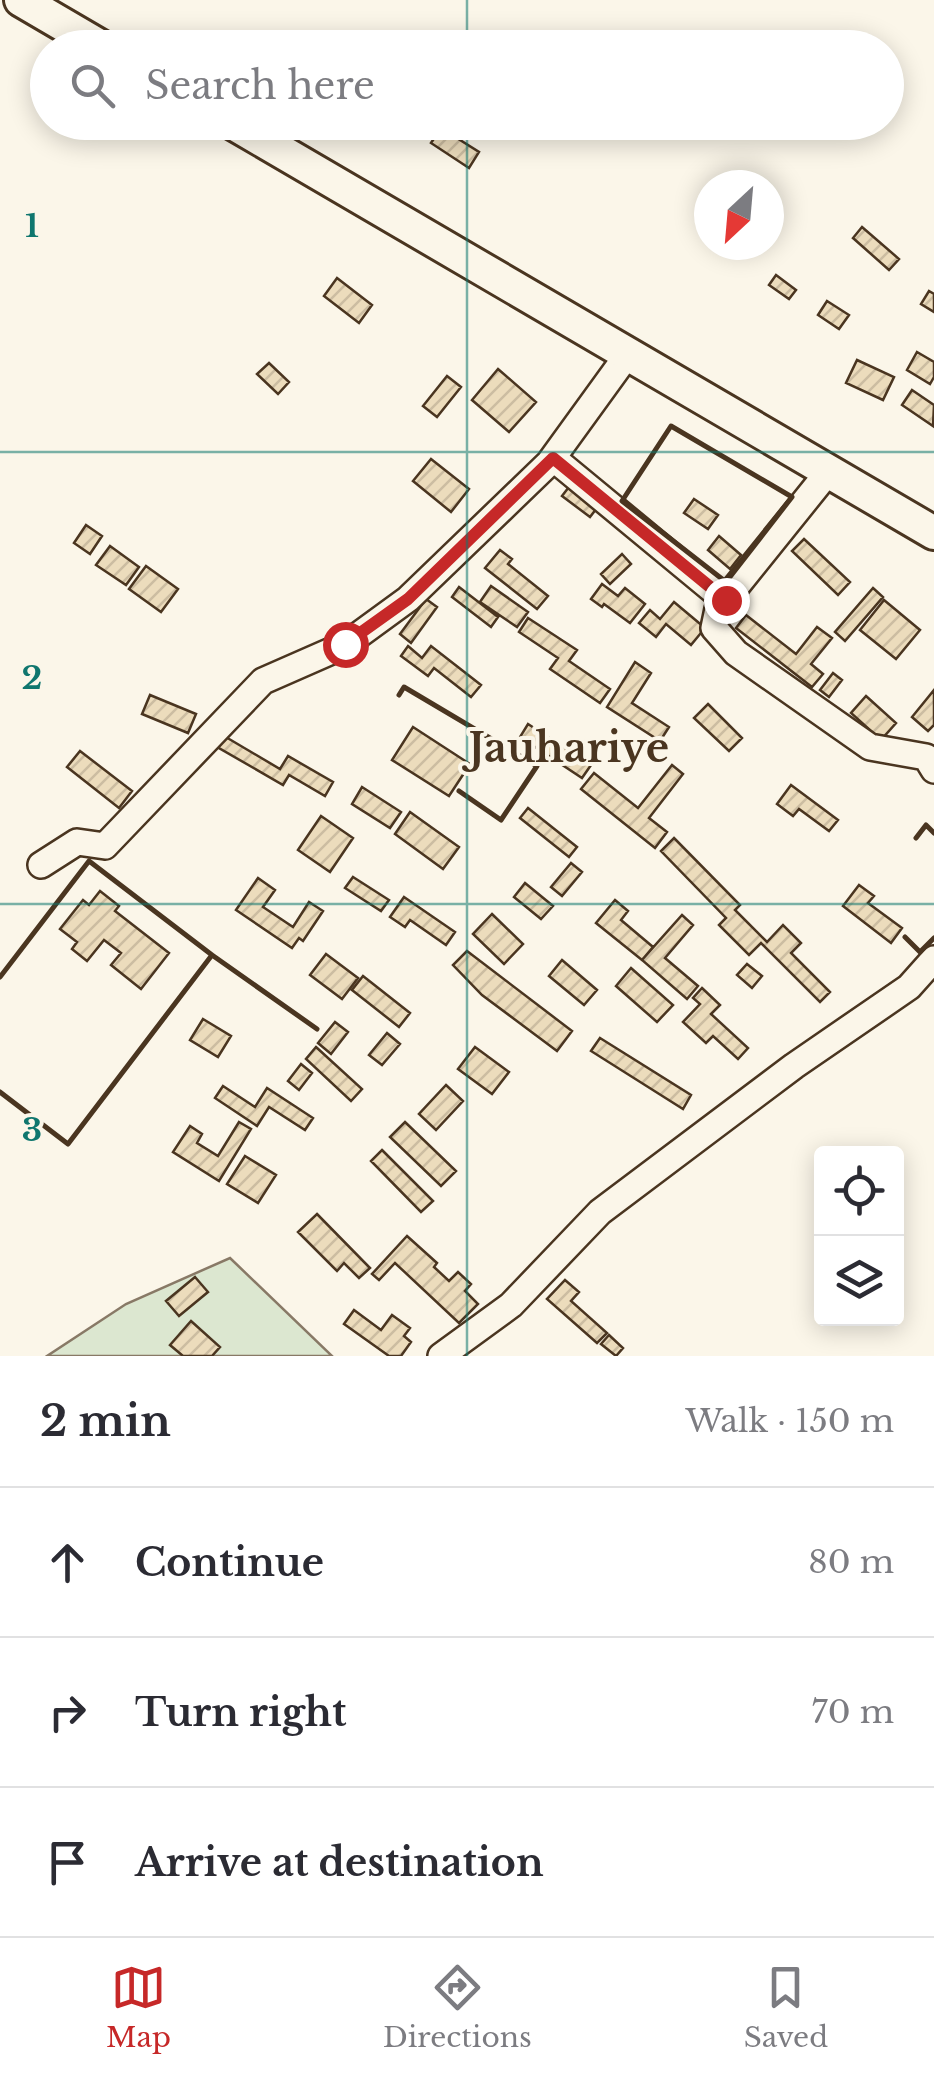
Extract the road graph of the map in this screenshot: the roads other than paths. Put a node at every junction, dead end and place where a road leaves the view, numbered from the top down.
1 (21, 0) edge
2 (72, 30) edge
3 (262, 140) edge
4 (628, 354) junction
5 (553, 458) junction
6 (829, 471) junction
7 (934, 532) edge
8 (726, 600) junction
9 (934, 770) edge
10 (40, 864) dead end
11 (934, 959) edge
12 (441, 1356) edge

1 - 2 main road
3 - 4 main road
4 - 5 street
4 - 6 main road
5 - 8 street
5 - 10 street
6 - 7 main road
6 - 8 street
8 - 9 street
11 - 12 street

